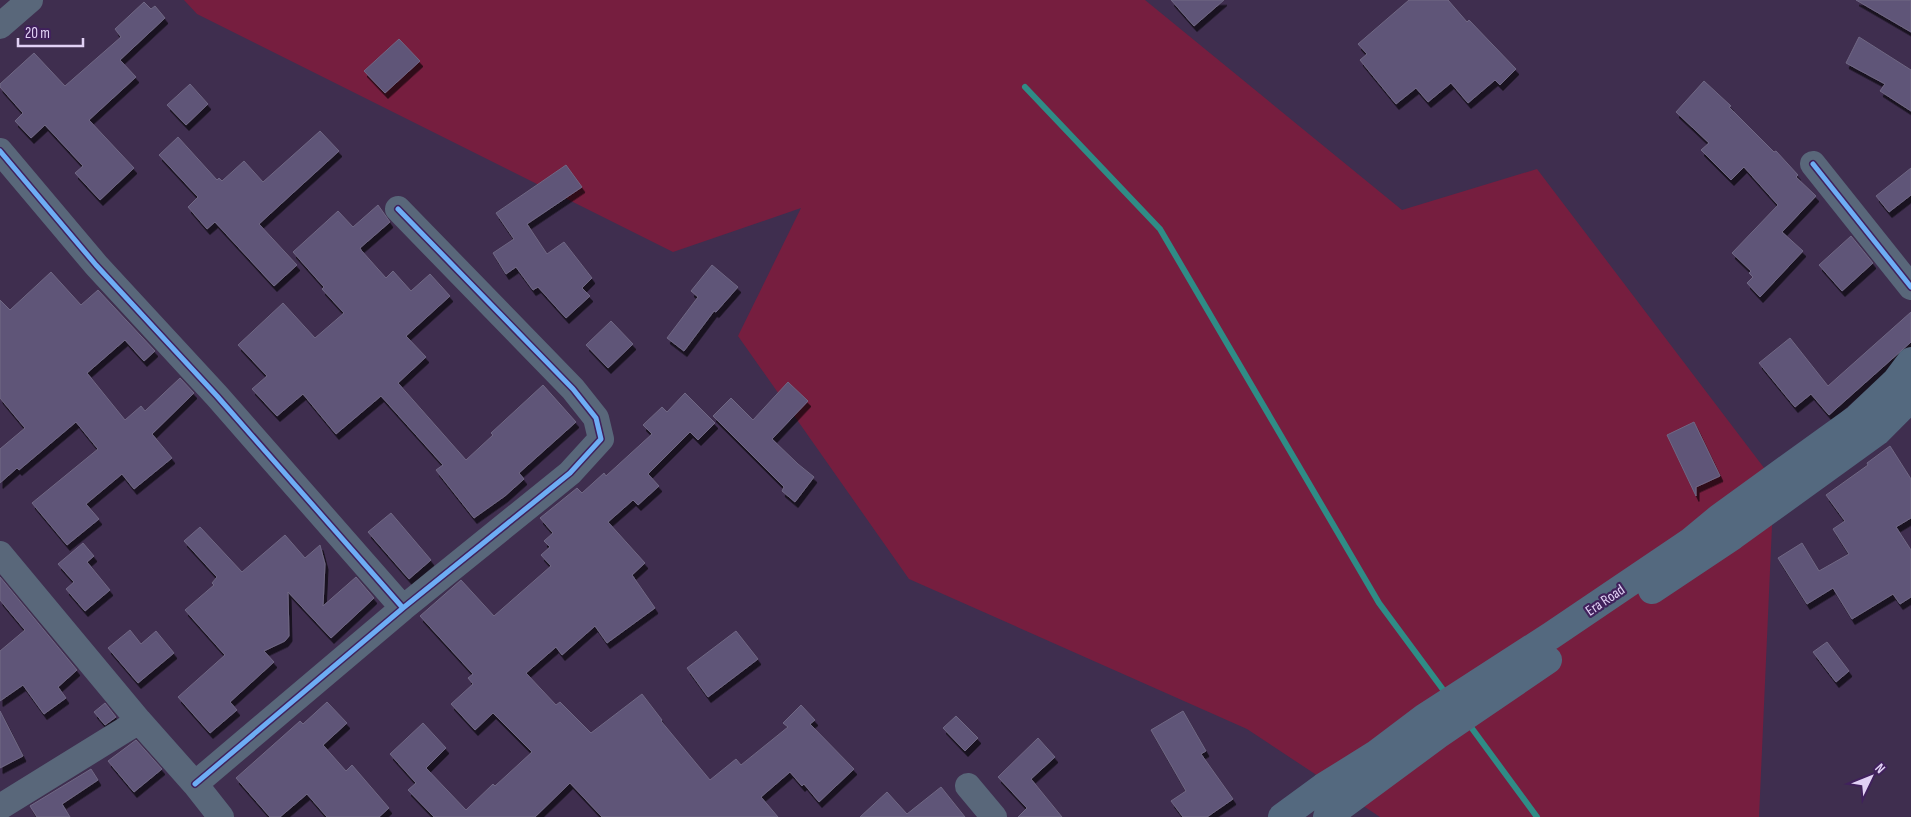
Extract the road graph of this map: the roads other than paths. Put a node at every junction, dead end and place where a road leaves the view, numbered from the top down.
1 (30, 0) edge
2 (0, 26) edge
3 (0, 151) edge
4 (1813, 164) dead end
5 (398, 209) dead end
6 (1911, 286) edge
7 (1911, 361) edge
8 (1909, 407) edge
9 (1726, 527) junction
10 (0, 554) edge
11 (403, 608) junction
12 (139, 721) junction
13 (1432, 726) junction
14 (195, 784) junction
15 (968, 786) dead end
16 (0, 807) edge
17 (220, 817) edge
18 (994, 817) edge
19 (1282, 817) edge
20 (1327, 817) edge

1 - 2 street
3 - 11 street
4 - 6 street
5 - 11 street
7 - 9 main road, Era Road
8 - 9 main road
9 - 13 main road, Era Road
10 - 12 street
11 - 14 street
12 - 14 street
12 - 16 street
13 - 19 main road, Era Road
13 - 20 main road
14 - 17 street
15 - 18 street

